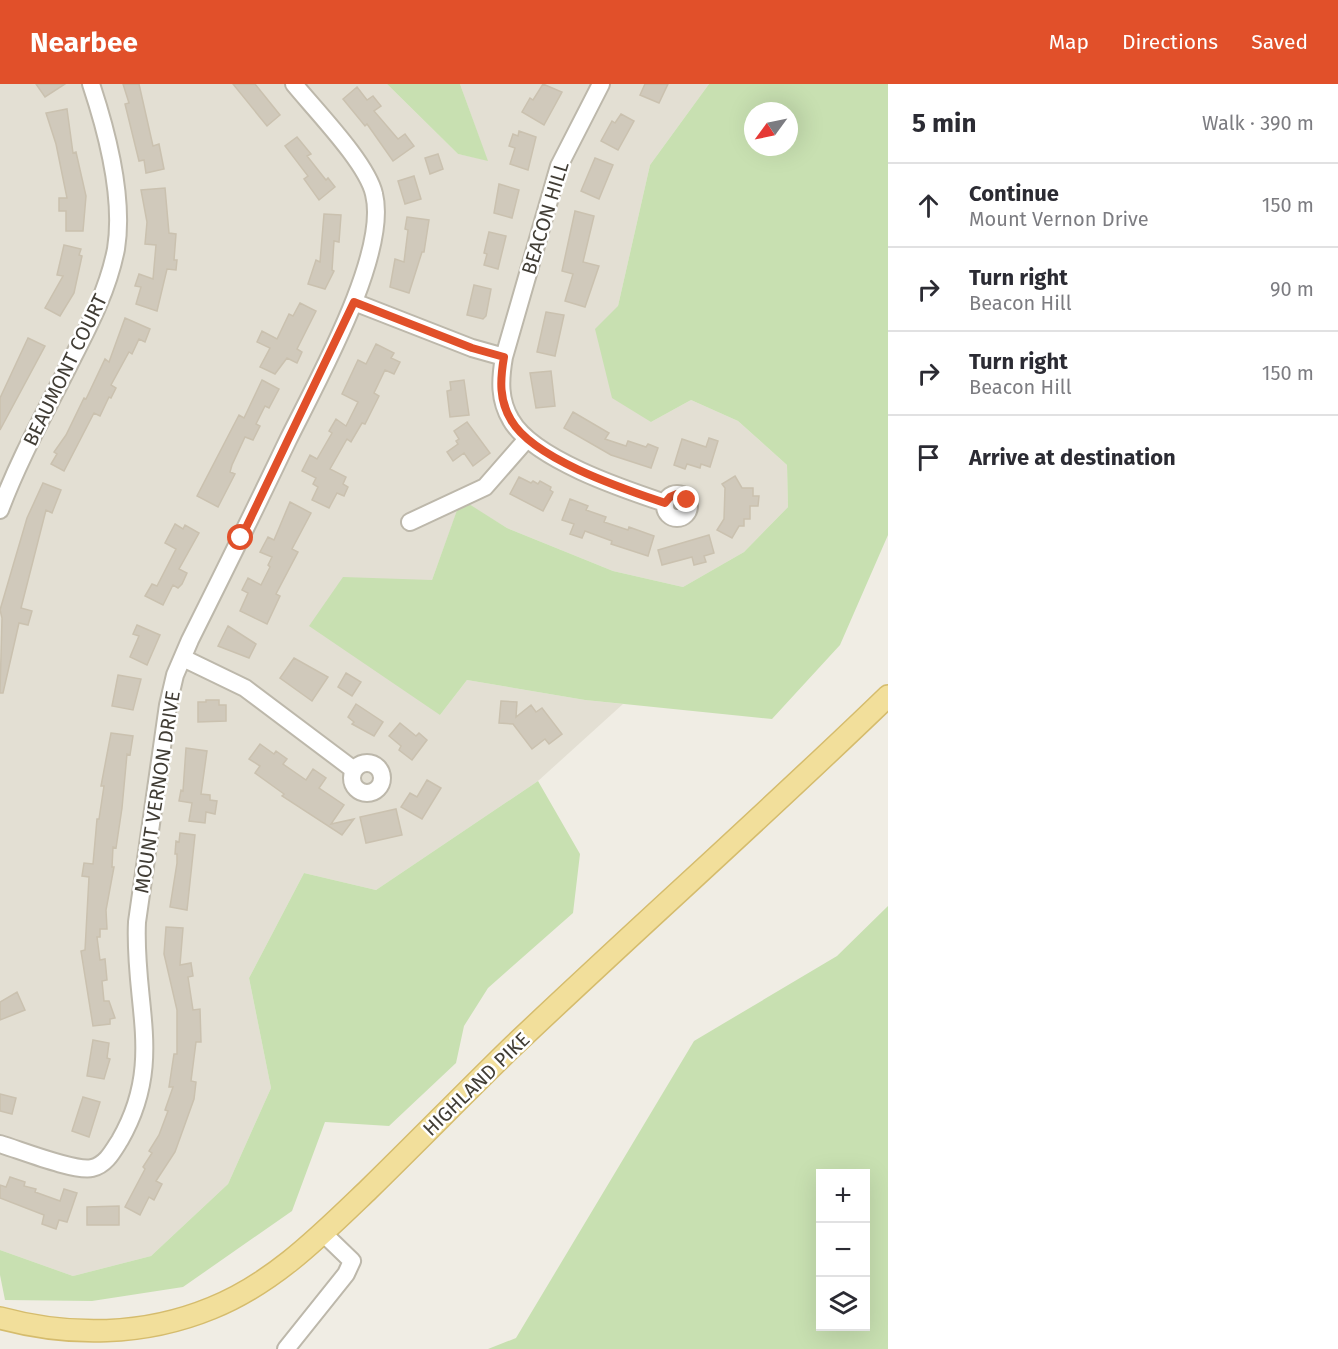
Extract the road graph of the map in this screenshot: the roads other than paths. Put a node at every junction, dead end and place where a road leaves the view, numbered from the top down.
1 (91, 84) edge
2 (294, 84) edge
3 (601, 84) edge
4 (354, 302) junction
5 (504, 357) junction
6 (527, 440) junction
7 (665, 503) dead end
8 (0, 510) edge
9 (410, 522) dead end
10 (183, 658) junction
11 (888, 696) edge
12 (354, 770) dead end
13 (0, 1144) edge
14 (323, 1233) junction
15 (0, 1318) edge
16 (286, 1349) edge

1 - 8 street, BEAUMONT COURT
2 - 4 street, MOUNT VERNON DRIVE
3 - 5 street, BEACON HILL
4 - 5 street
4 - 10 street, MOUNT VERNON DRIVE
5 - 6 street, BEACON HILL
6 - 7 street, BEACON HILL
6 - 9 street
10 - 12 street
10 - 13 street, MOUNT VERNON DRIVE
11 - 14 main road, HIGHLAND PIKE
14 - 15 main road, HIGHLAND PIKE
14 - 16 street

